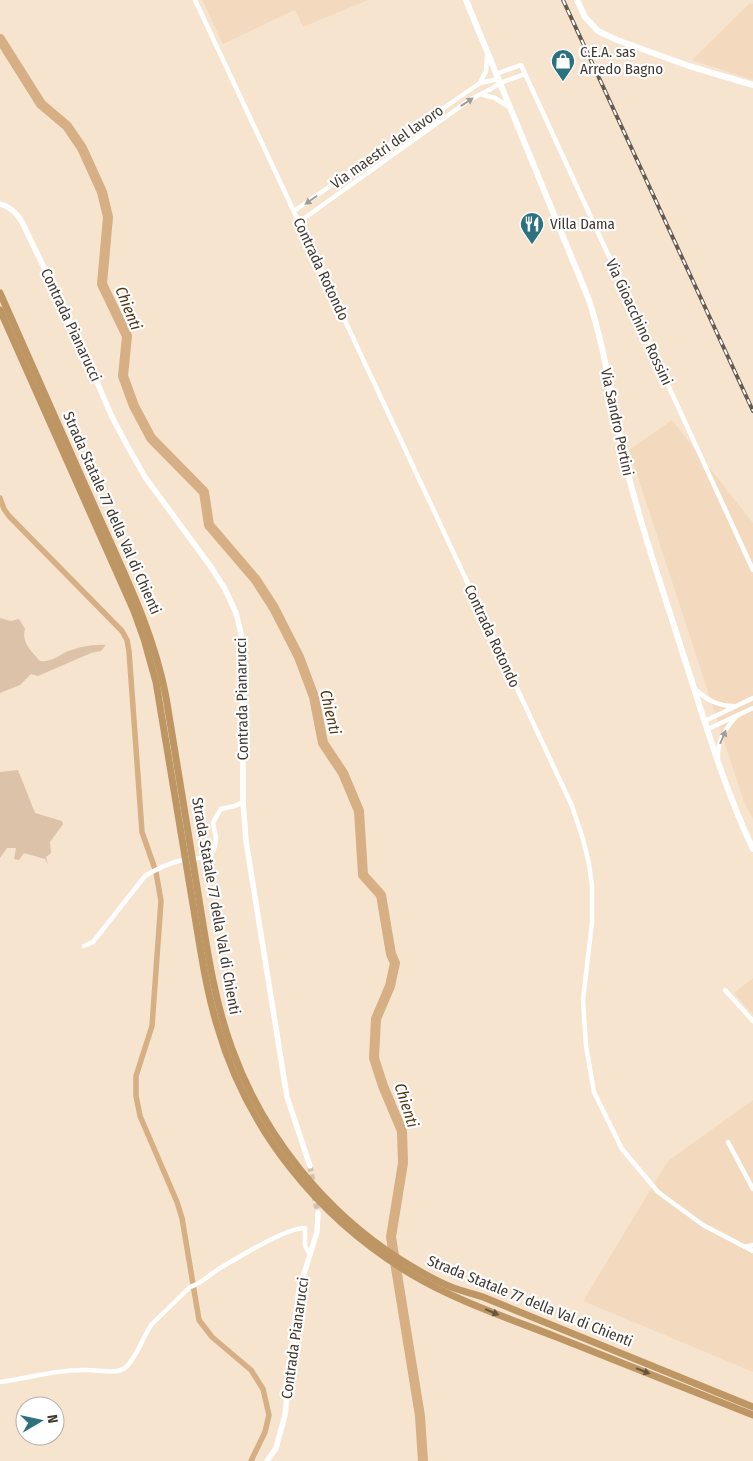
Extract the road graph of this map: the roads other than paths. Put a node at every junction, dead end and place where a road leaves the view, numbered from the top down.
1 (196, 0) edge
2 (466, 0) edge
3 (576, 0) edge
4 (487, 51) junction
5 (525, 74) junction
6 (498, 79) junction
7 (480, 83) junction
8 (753, 86) edge
9 (482, 94) junction
10 (510, 108) junction
11 (0, 204) edge
12 (294, 211) junction
13 (299, 222) junction
14 (0, 293) edge
15 (0, 310) edge
16 (753, 570) edge
17 (694, 688) junction
18 (753, 698) edge
19 (736, 706) junction
20 (753, 708) edge
21 (738, 714) junction
22 (705, 721) junction
23 (708, 729) junction
24 (719, 763) junction
25 (243, 802) junction
26 (753, 849) edge
27 (84, 946) dead end
28 (725, 990) dead end
29 (753, 1021) edge
30 (728, 1142) dead end
31 (310, 1166) tunnel mouth
32 (753, 1189) edge
33 (318, 1213) tunnel mouth
34 (753, 1245) edge
35 (745, 1247) junction
36 (753, 1251) edge
37 (310, 1255) junction
38 (388, 1255) junction
39 (449, 1289) junction
40 (0, 1382) edge
41 (753, 1408) edge
42 (753, 1415) edge
43 (267, 1461) edge

1 - 12 street, Contrada Rotondo
2 - 4 main road, Via Sandro Pertini
3 - 8 main road
4 - 6 main road, Via Sandro Pertini
4 - 7 street
5 - 6 street
5 - 6 street, Via Gioacchino Rossini
5 - 16 street, Via Gioacchino Rossini
6 - 7 street, Via maestri del lavoro
6 - 9 street, Via maestri del lavoro
6 - 10 main road, Via Sandro Pertini
7 -> 12 street, Via maestri del lavoro
9 - 10 street
13 -> 9 street, Via maestri del lavoro
10 - 17 main road, Via Sandro Pertini
11 - 25 street, Contrada Pianarucci
12 - 13 street, Contrada Rotondo
13 - 35 street, Contrada Rotondo
14 - 38 highway, Strada Statale 77 della Val di Chienti
15 - 38 highway, Strada Statale 77 della Val di Chienti
17 - 19 street
17 - 22 main road, Via Sandro Pertini
18 - 19 street
19 - 22 street
20 - 21 street
21 - 23 street
24 -> 21 street
22 - 23 main road, Via Sandro Pertini
23 - 24 main road, Via Sandro Pertini
24 - 26 main road, Via Sandro Pertini
25 - 27 street
25 - 31 street, Contrada Pianarucci
28 - 29 street
30 - 32 street
33 - 37 street, Contrada Pianarucci
34 - 35 street
35 - 36 street, Contrada Rotondo
37 - 40 street
37 - 43 street, Contrada Pianarucci
38 - 39 highway, Strada Statale 77 della Val di Chienti
39 - 41 highway, Strada Statale 77 della Val di Chienti
39 -> 42 highway, Strada Statale 77 della Val di Chienti

